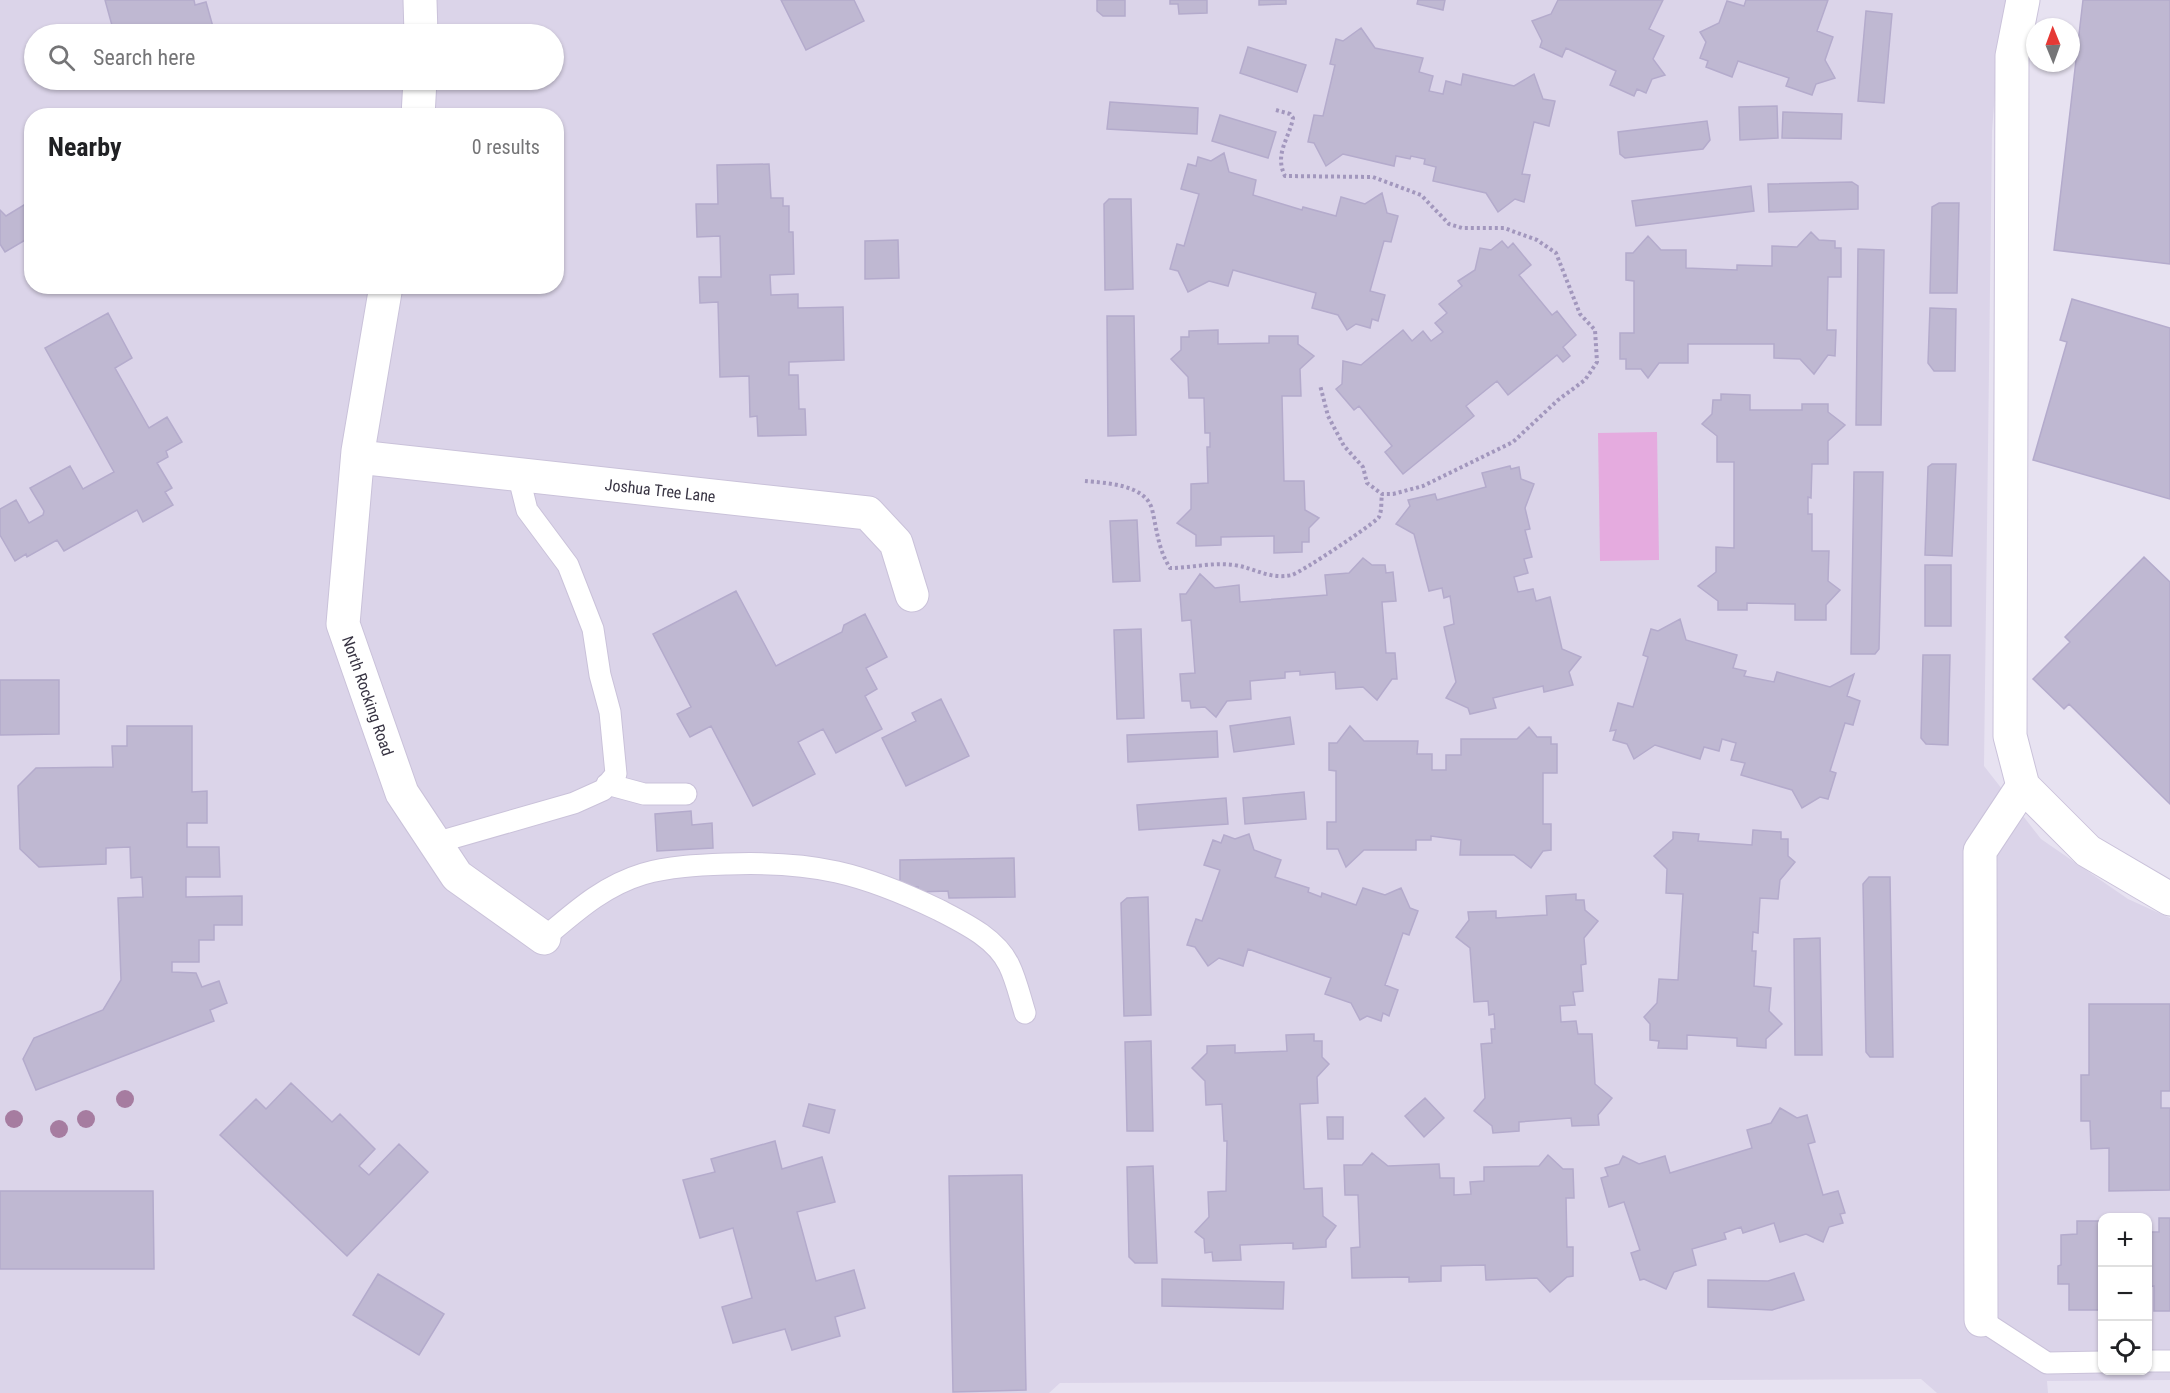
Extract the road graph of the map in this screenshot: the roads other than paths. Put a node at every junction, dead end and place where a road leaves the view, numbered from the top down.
1 (420, 0) edge
2 (2023, 0) edge
3 (421, 24) edge
4 (419, 90) edge
5 (418, 108) edge
6 (385, 294) edge
7 (358, 457) junction
8 (518, 474) junction
9 (912, 595) dead end
10 (608, 784) junction
11 (2023, 786) junction
12 (686, 794) dead end
13 (435, 843) junction
14 (2170, 899) edge
15 (544, 938) joint
16 (1025, 1013) dead end
17 (1982, 1320) joint
18 (2152, 1361) edge
19 (2170, 1361) edge
20 (2098, 1362) edge

1 - 3 street
2 - 11 street
4 - 5 street
6 - 7 street, North Rocking Road
7 - 8 street, Joshua Tree Lane
7 - 13 street, North Rocking Road
8 - 9 street, Joshua Tree Lane
8 - 10 lane
10 - 12 lane
10 - 13 lane
11 - 14 street
11 - 17 street
13 - 15 street, North Rocking Road
15 - 16 lane
17 - 20 lane
18 - 19 lane

